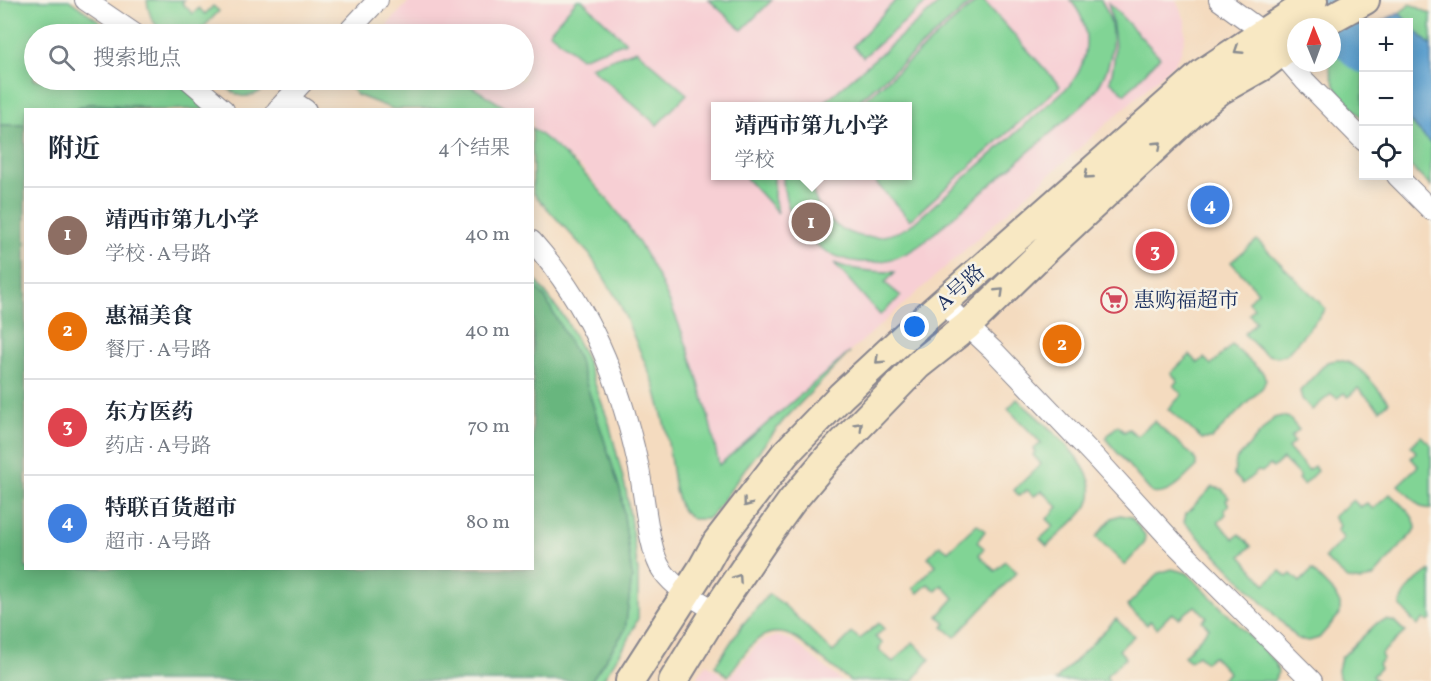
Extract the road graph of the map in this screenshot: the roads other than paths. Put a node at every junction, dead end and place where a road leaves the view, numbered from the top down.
1 (85, 0) edge
2 (378, 0) edge
3 (1219, 0) edge
4 (1365, 0) edge
5 (1312, 15) edge
6 (120, 24) edge
7 (355, 24) edge
8 (1279, 42) edge
9 (201, 90) edge
10 (296, 90) edge
11 (283, 104) edge
12 (222, 108) edge
13 (298, 108) edge
14 (1359, 135) edge
15 (1401, 180) edge
16 (1431, 210) edge
17 (534, 243) edge
18 (943, 303) junction
19 (967, 326) junction
20 (687, 594) junction
21 (716, 612) junction
22 (630, 681) edge
23 (673, 681) edge
24 (1312, 681) edge

1 - 6 street
2 - 7 street
3 - 8 street
4 - 5 street, A号路
5 - 8 street, A号路
8 - 14 street
8 -> 18 street, A号路
19 -> 8 street, A号路
9 - 12 street
10 - 11 street
11 - 13 street
15 - 16 street
17 - 20 street
18 - 19 street
18 -> 20 street, A号路
21 -> 19 street, A号路
19 - 24 street
20 - 21 street
20 - 22 street, A号路
21 - 23 street, A号路

